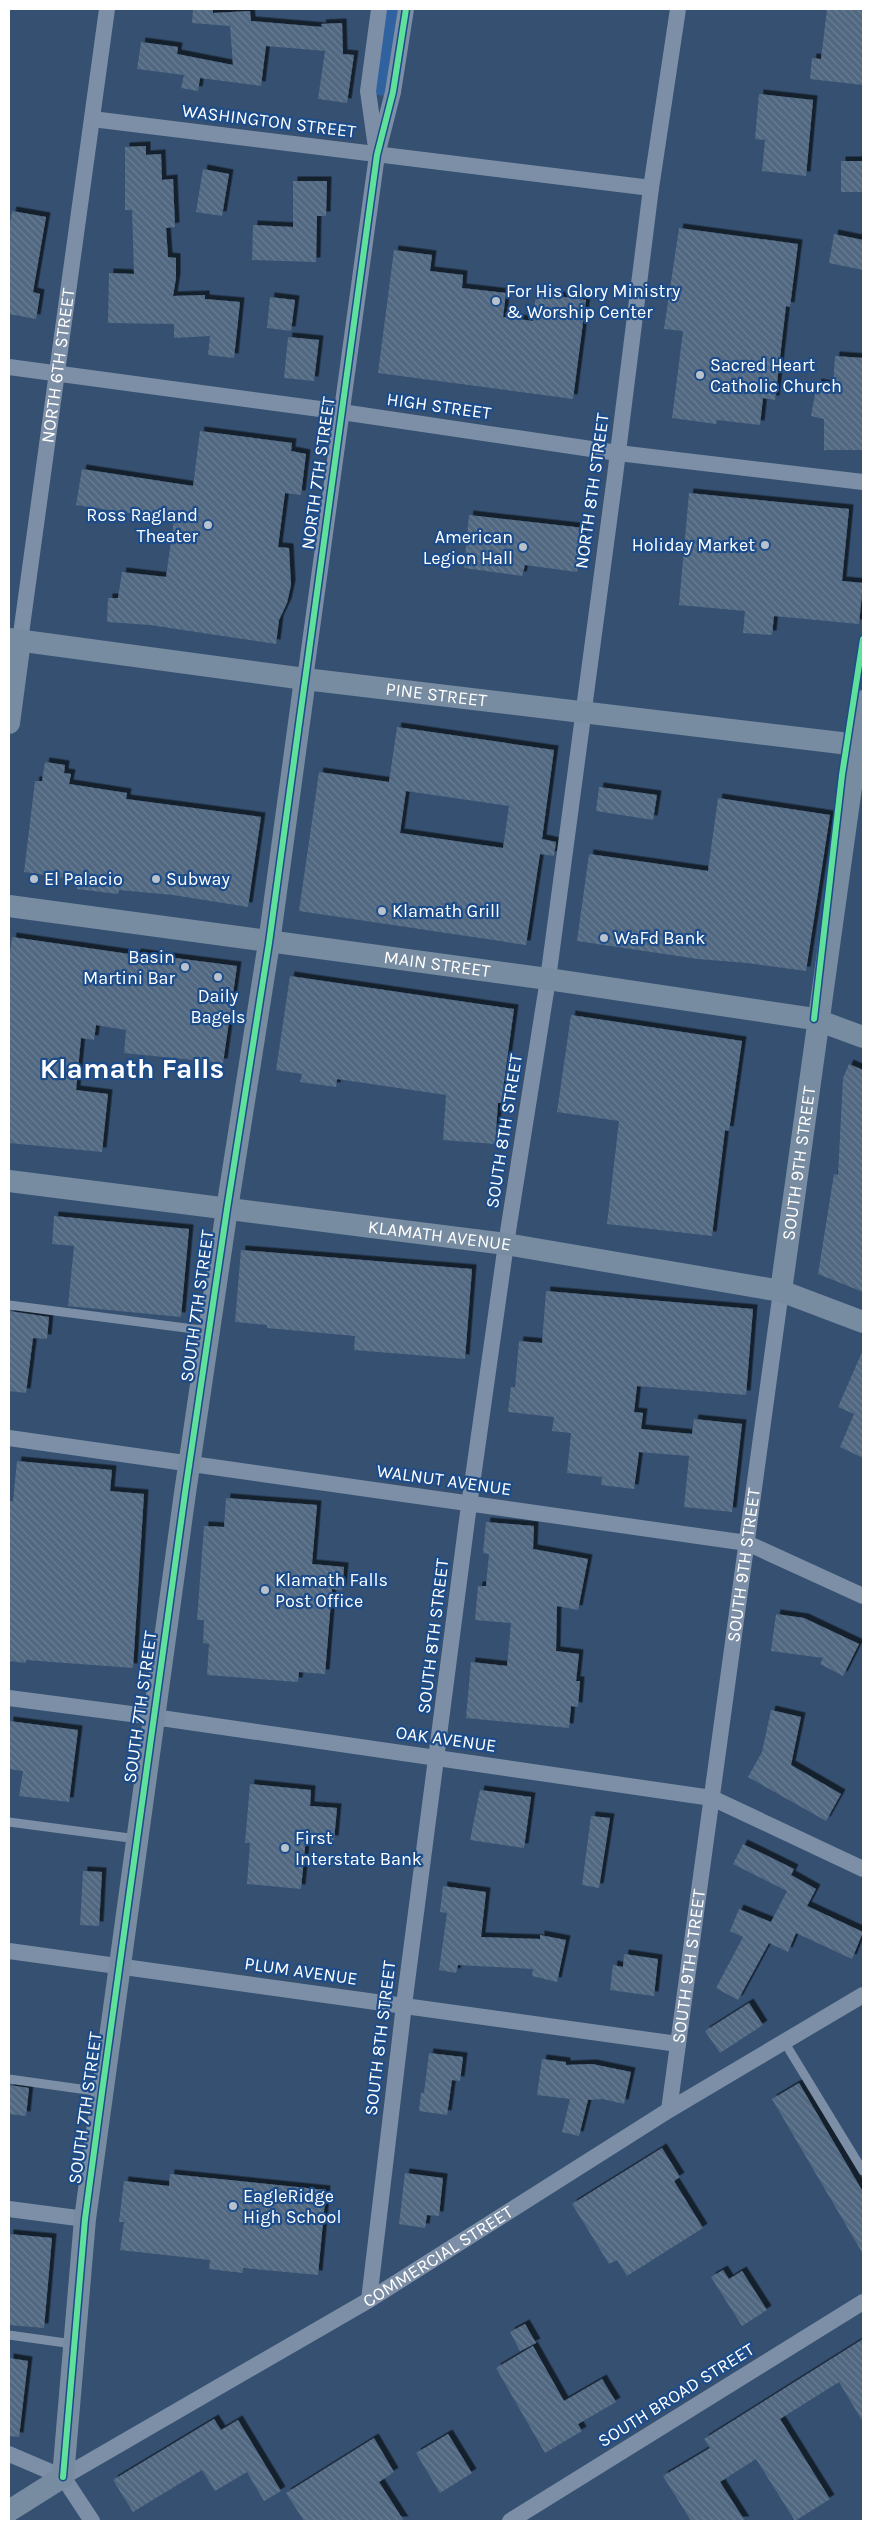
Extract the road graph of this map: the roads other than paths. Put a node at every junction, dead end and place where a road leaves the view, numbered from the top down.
1 (107, 9) edge
2 (379, 9) edge
3 (406, 9) edge
4 (678, 9) edge
5 (92, 119) junction
6 (377, 155) junction
7 (651, 188) junction
8 (9, 367) edge
9 (57, 374) junction
10 (342, 412) junction
11 (618, 453) junction
12 (863, 482) edge
13 (14, 640) edge
14 (305, 680) junction
15 (863, 701) edge
16 (582, 712) junction
17 (9, 723) edge
18 (859, 748) edge
19 (9, 906) edge
20 (269, 943) junction
21 (548, 979) junction
22 (818, 1020) junction
23 (863, 1037) edge
24 (9, 1181) edge
25 (227, 1209) junction
26 (506, 1244) junction
27 (781, 1291) junction
28 (9, 1305) edge
29 (863, 1322) edge
30 (209, 1331) junction
31 (9, 1438) edge
32 (190, 1462) junction
33 (470, 1504) junction
34 (747, 1543) junction
35 (863, 1596) edge
36 (9, 1698) edge
37 (154, 1717) junction
38 (438, 1757) junction
39 (712, 1798) junction
40 (9, 1822) edge
41 (137, 1838) junction
42 (863, 1869) edge
43 (9, 1951) edge
44 (119, 1967) junction
45 (863, 1995) edge
46 (404, 2005) junction
47 (785, 2043) junction
48 (678, 2044) junction
49 (9, 2079) edge
50 (102, 2092) junction
51 (669, 2110) junction
52 (863, 2171) edge
53 (9, 2210) edge
54 (85, 2219) junction
55 (368, 2300) junction
56 (863, 2302) edge
57 (9, 2335) edge
58 (74, 2344) junction
59 (9, 2454) edge
60 (63, 2477) junction
61 (9, 2511) edge
62 (92, 2521) edge
63 (510, 2521) edge

1 - 5 street, NORTH 6TH STREET
2 - 6 street
3 - 6 street, NORTH 7TH STREET
4 - 7 street, NORTH 8TH STREET
5 - 6 street, WASHINGTON STREET
5 - 9 street, NORTH 6TH STREET
6 - 7 street, WASHINGTON STREET
6 - 10 street, NORTH 7TH STREET
7 - 11 street, NORTH 8TH STREET
8 - 9 street, HIGH STREET
9 - 10 street, HIGH STREET
9 - 13 street, NORTH 6TH STREET
10 - 11 street, HIGH STREET
10 - 14 street, NORTH 7TH STREET
11 - 12 street, HIGH STREET
11 - 16 street, NORTH 8TH STREET
13 - 14 street, PINE STREET
13 - 17 street, NORTH 6TH STREET
14 - 16 street, PINE STREET
14 - 20 street, NORTH 7TH STREET
15 - 18 street, SOUTH 9TH STREET
16 - 18 street, PINE STREET
16 - 21 street, NORTH 8TH STREET
18 - 22 street, SOUTH 9TH STREET
19 - 20 street, MAIN STREET
20 - 21 street, MAIN STREET
20 - 25 street, SOUTH 7TH STREET
21 - 22 street, MAIN STREET
21 - 26 street, SOUTH 8TH STREET
22 - 23 street, MAIN STREET
22 - 27 street, SOUTH 9TH STREET
24 - 25 street, KLAMATH AVENUE
25 - 26 street, KLAMATH AVENUE
25 - 30 street, SOUTH 7TH STREET
26 - 27 street, KLAMATH AVENUE
26 - 33 street, SOUTH 8TH STREET
27 - 29 street, KLAMATH AVENUE
27 - 34 street, SOUTH 9TH STREET
28 - 30 lane
30 - 32 street, SOUTH 7TH STREET
31 - 32 street, WALNUT AVENUE
32 - 33 street, WALNUT AVENUE
32 - 37 street, SOUTH 7TH STREET
33 - 34 street, WALNUT AVENUE
33 - 38 street, SOUTH 8TH STREET
34 - 35 street, WALNUT AVENUE
34 - 39 street, SOUTH 9TH STREET
36 - 37 street, OAK AVENUE
37 - 38 street, OAK AVENUE
37 - 41 street, SOUTH 7TH STREET
38 - 39 street, OAK AVENUE
38 - 46 street, SOUTH 8TH STREET
39 - 42 street, OAK AVENUE
39 - 48 street, SOUTH 9TH STREET
40 - 41 lane
41 - 44 street, SOUTH 7TH STREET
43 - 44 street, PLUM AVENUE
44 - 46 street, PLUM AVENUE
44 - 50 street, SOUTH 7TH STREET
45 - 47 street, COMMERCIAL STREET
46 - 48 street, PLUM AVENUE
46 - 55 street, SOUTH 8TH STREET
47 - 51 street, COMMERCIAL STREET
47 - 52 lane
48 - 51 street, SOUTH 9TH STREET
49 - 50 lane
50 - 54 street, SOUTH 7TH STREET
51 - 55 street, COMMERCIAL STREET
53 - 54 street
54 - 58 street, SOUTH 7TH STREET
55 - 60 street, COMMERCIAL STREET
56 - 63 street, SOUTH BROAD STREET
57 - 58 lane
58 - 60 street, SOUTH 7TH STREET
59 - 60 street
60 - 61 street, COMMERCIAL STREET
60 - 62 street

